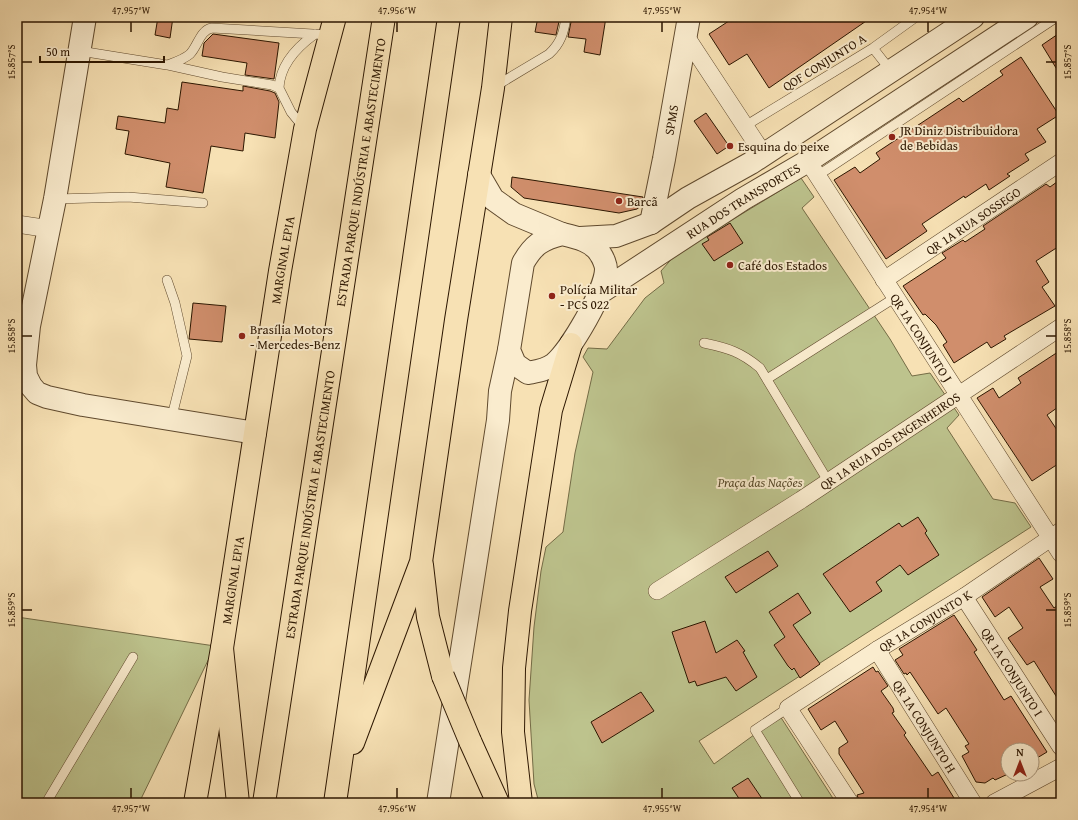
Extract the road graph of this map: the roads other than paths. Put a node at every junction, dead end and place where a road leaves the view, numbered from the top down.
1 (85, 17) edge
2 (384, 17) edge
3 (449, 17) edge
4 (501, 17) edge
5 (566, 17) edge
6 (916, 17) edge
7 (973, 17) edge
8 (1027, 17) edge
9 (1057, 17) edge
10 (689, 23) edge
11 (326, 28) edge
12 (935, 41) junction
13 (872, 48) junction
14 (80, 51) junction
15 (167, 64) junction
16 (952, 66) junction
17 (891, 71) junction
18 (279, 88) junction
19 (493, 88) junction
20 (745, 126) junction
21 (305, 129) junction
22 (764, 155) junction
23 (1061, 162) edge
24 (812, 169) junction
25 (479, 174) junction
26 (764, 186) junction
27 (55, 200) junction
28 (203, 203) dead end
29 (651, 223) junction
30 (17, 224) edge
31 (50, 229) junction
32 (571, 236) junction
33 (168, 280) dead end
34 (884, 280) junction
35 (601, 292) junction
36 (896, 297) junction
37 (23, 319) edge
38 (1061, 328) edge
39 (704, 343) dead end
40 (571, 344) junction
41 (509, 350) junction
42 (528, 373) junction
43 (767, 379) junction
44 (958, 395) junction
45 (171, 420) junction
46 (498, 420) junction
47 (255, 433) junction
48 (828, 481) junction
49 (1056, 534) edge
50 (1061, 554) edge
51 (421, 562) junction
52 (658, 591) dead end
53 (964, 597) junction
54 (222, 648) junction
55 (877, 650) junction
56 (133, 658) dead end
57 (788, 708) junction
58 (1061, 747) edge
59 (1061, 767) edge
60 (339, 779) junction
61 (46, 803) edge
62 (195, 803) edge
63 (238, 803) edge
64 (264, 803) edge
65 (335, 803) edge
66 (438, 803) edge
67 (498, 803) edge
68 (521, 803) edge
69 (800, 803) edge
70 (850, 803) edge
71 (974, 803) edge
72 (994, 803) edge

1 - 14 street
2 - 64 main road, ESTRADA PARQUE INDÚSTRIA E ABASTECIMENTO
3 - 60 main road
4 - 19 main road
5 - 19 lane
6 - 13 lane, QOF CONJUNTO A
7 - 12 street
8 - 16 street, RUA DOS TRANSPORTES
9 - 24 lane
10 - 20 street
10 - 29 street, SPMS
11 - 15 lane
11 - 18 lane
11 - 21 main road, MARGINAL EPIA
12 - 16 street
12 - 17 street
13 - 17 lane
13 - 20 lane, QOF CONJUNTO A
14 - 15 lane
14 - 27 street
15 - 18 lane
16 - 24 street, RUA DOS TRANSPORTES
17 - 22 street
18 - 21 lane
19 - 25 main road
20 - 22 street
21 - 47 main road, MARGINAL EPIA
22 - 26 street
22 - 29 street
23 - 34 street, QR 1A RUA SOSSEGO
24 - 26 street, RUA DOS TRANSPORTES
24 - 34 street, QR 1A CONJUNTO J
25 - 32 street
25 - 51 main road
26 - 35 street, RUA DOS TRANSPORTES
27 - 28 lane
27 - 31 street
29 - 32 street
30 - 31 street
31 - 37 street
32 - 35 street
32 - 41 street
33 - 45 lane
34 - 36 street, QR 1A CONJUNTO J
35 - 40 street
36 - 43 lane
36 - 44 street, QR 1A CONJUNTO J
37 - 45 street
38 - 44 street, QR 1A RUA DOS ENGENHEIROS
39 - 43 lane
40 - 42 street
40 - 68 main road
41 - 42 street
41 - 46 street
42 - 46 street
43 - 48 lane
44 - 48 street, QR 1A RUA DOS ENGENHEIROS
44 - 49 street, QR 1A CONJUNTO J
45 - 47 street
46 - 66 street
47 - 54 main road, MARGINAL EPIA
48 - 52 street, QR 1A RUA DOS ENGENHEIROS
49 - 50 street, QR 1A CONJUNTO J
49 - 53 street, QR 1A CONJUNTO K
51 - 60 main road
51 - 67 main road, bridge
53 - 55 street, QR 1A CONJUNTO K
53 - 58 street, QR 1A CONJUNTO I
54 - 62 main road
54 - 63 main road
55 - 57 street, QR 1A CONJUNTO K
55 - 71 street, QR 1A CONJUNTO H
56 - 61 lane
57 - 69 lane
57 - 70 street
59 - 72 street
60 - 65 main road

